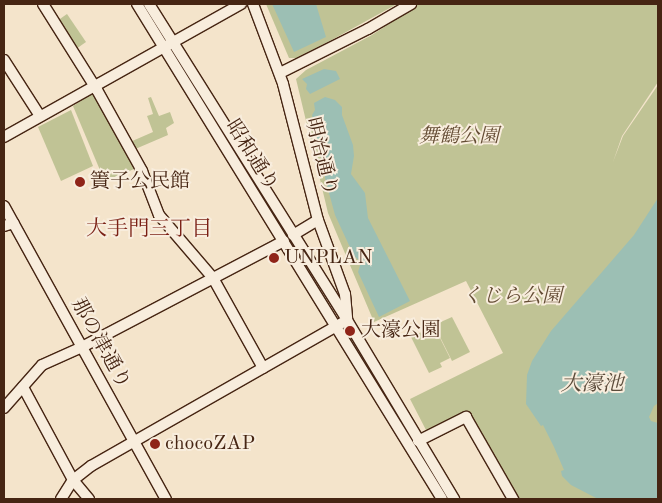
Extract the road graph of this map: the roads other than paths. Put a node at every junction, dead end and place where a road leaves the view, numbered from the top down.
1 (43, 4) edge
2 (137, 4) edge
3 (149, 4) edge
4 (241, 4) edge
5 (254, 4) edge
6 (411, 4) edge
7 (173, 42) junction
8 (163, 48) junction
9 (4, 60) edge
10 (280, 73) junction
11 (95, 86) junction
12 (40, 116) junction
13 (4, 137) edge
14 (4, 206) edge
15 (318, 220) junction
16 (9, 224) edge
17 (288, 238) junction
18 (213, 278) junction
19 (347, 320) junction
20 (337, 327) junction
21 (82, 347) junction
22 (263, 368) junction
23 (23, 387) junction
24 (4, 408) edge
25 (134, 441) junction
26 (418, 441) junction
27 (72, 480) junction
28 (61, 499) edge
29 (89, 499) edge
30 (166, 499) edge
31 (442, 499) edge
32 (454, 499) edge
33 (513, 499) edge

1 - 11 street
2 - 8 street, 昭和通り
3 - 7 street, 昭和通り
4 - 7 street
5 - 10 street, 明治通り
6 - 10 street
7 - 8 street
7 - 17 street, 昭和通り
8 - 11 street
8 - 17 street, 昭和通り
9 - 12 street
10 - 15 street, 明治通り
11 - 12 street
11 - 18 street
12 - 13 street
14 - 16 street, 那の津通り
15 - 17 street
15 - 19 street, 明治通り
16 - 21 street, 那の津通り
17 - 18 street
17 - 19 street, 昭和通り
17 - 20 street, 昭和通り
18 - 21 street
18 - 22 street
19 - 20 street
19 - 26 street, 明治通り
20 - 22 street
20 - 31 street
21 - 23 street
21 - 25 street, 那の津通り
22 - 25 street
23 - 24 street
23 - 27 street
25 - 27 street
25 - 30 street, 那の津通り
26 - 32 street, 明治通り
26 - 33 street
27 - 28 street
27 - 29 street

